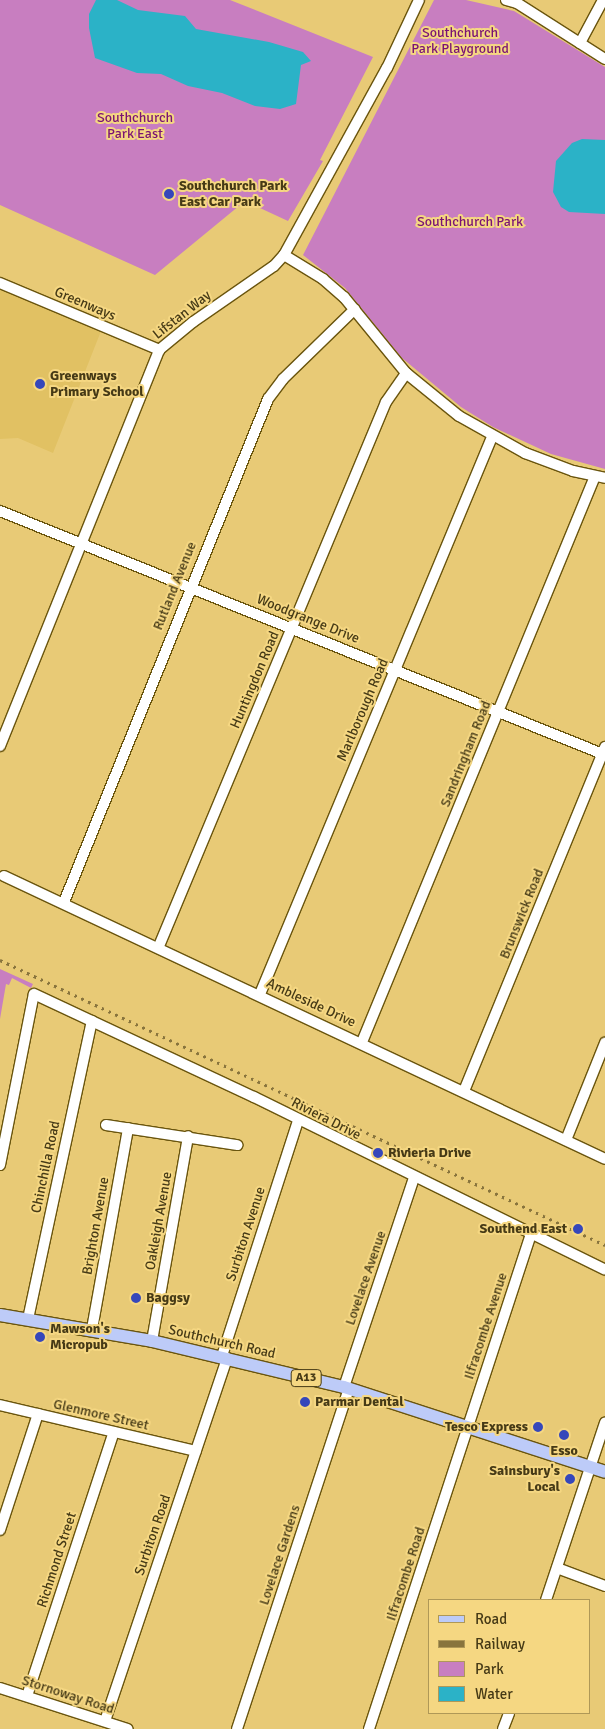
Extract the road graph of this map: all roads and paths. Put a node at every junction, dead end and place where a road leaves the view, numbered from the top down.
1 (419, 0) edge
2 (508, 0) edge
3 (602, 0) edge
4 (580, 43) junction
5 (605, 59) edge
6 (284, 255) junction
7 (0, 283) edge
8 (355, 308) junction
9 (160, 350) junction
10 (406, 373) junction
11 (492, 436) junction
12 (600, 477) edge
13 (0, 511) edge
14 (80, 543) junction
15 (190, 586) junction
16 (292, 628) junction
17 (395, 670) junction
18 (498, 712) junction
19 (0, 746) edge
20 (604, 752) edge
21 (4, 876) dead end
22 (64, 902) junction
23 (159, 946) junction
24 (260, 994) junction
25 (92, 1021) junction
26 (362, 1042) junction
27 (605, 1043) edge
28 (464, 1091) junction
29 (298, 1121) junction
30 (106, 1125) dead end
31 (128, 1128) junction
32 (188, 1136) junction
33 (566, 1140) junction
34 (237, 1145) dead end
35 (605, 1159) edge
36 (0, 1165) edge
37 (414, 1178) junction
38 (531, 1234) junction
39 (605, 1270) edge
40 (0, 1315) edge
41 (28, 1319) junction
42 (92, 1329) junction
43 (152, 1341) junction
44 (224, 1357) junction
45 (346, 1388) junction
46 (0, 1406) edge
47 (38, 1414) junction
48 (605, 1423) edge
49 (468, 1427) junction
50 (114, 1432) junction
51 (196, 1451) junction
52 (590, 1467) junction
53 (605, 1472) edge
54 (0, 1530) edge
55 (556, 1568) junction
56 (605, 1586) edge
57 (546, 1599) edge
58 (0, 1688) edge
59 (26, 1696) junction
60 (509, 1714) edge
61 (105, 1722) junction
62 (128, 1729) edge
63 (237, 1729) edge
64 (370, 1729) edge
65 (503, 1729) edge

1 - 6 street, Lifstan Way
2 - 4 street
3 - 4 street
4 - 5 street
6 - 8 street
6 - 9 street, Lifstan Way
7 - 9 street, Greenways
8 - 10 street
8 - 15 street, Rutland Avenue
9 - 14 street, Lifstan Way
10 - 11 street
10 - 16 street, Huntingdon Road
11 - 12 street
11 - 17 street, Marlborough Road
12 - 18 street, Sandringham Road
13 - 14 street, Woodgrange Drive
14 - 15 street, Woodgrange Drive
14 - 19 street, Lifstan Way
15 - 16 street, Woodgrange Drive
15 - 22 street, Rutland Avenue
16 - 17 street, Woodgrange Drive
16 - 23 street, Huntingdon Road
17 - 18 street, Woodgrange Drive
17 - 24 street, Marlborough Road
18 - 20 street, Woodgrange Drive
18 - 26 street, Sandringham Road
20 - 28 street, Brunswick Road
21 - 22 street, Ambleside Drive
22 - 23 street, Ambleside Drive
23 - 24 street, Ambleside Drive
24 - 26 street, Ambleside Drive
25 - 29 street, Riviera Drive
25 - 36 street, Riviera Drive
25 - 41 street, Chinchilla Road
26 - 28 street, Ambleside Drive
27 - 33 street
28 - 33 street, Ambleside Drive
29 - 37 street, Riviera Drive
29 - 44 street, Surbiton Avenue
30 - 31 street
31 - 32 street
31 - 42 street, Brighton Avenue
32 - 34 street
32 - 43 street, Oakleigh Avenue
33 - 35 street, Ambleside Drive
37 - 38 street, Riviera Drive
37 - 45 street, Lovelace Avenue
38 - 39 street, Riviera Drive
38 - 49 street, Ilfracombe Avenue
40 - 41 main road, Southchurch Road / A13
41 - 42 main road, Southchurch Road / A13
42 - 43 main road, Southchurch Road / A13
43 - 44 main road, Southchurch Road / A13
44 - 45 main road, Southchurch Road / A13
44 - 51 street, Surbiton Road
45 - 49 main road, Southchurch Road / A13
45 - 63 street, Lovelace Gardens
46 - 47 street, Glenmore Street
47 - 50 street, Glenmore Street
47 - 54 street
48 - 52 street
49 - 52 main road, Southchurch Road / A13
49 - 64 street, Ilfracombe Road
50 - 51 street, Glenmore Street
50 - 59 street, Richmond Street
51 - 61 street, Surbiton Road
52 - 53 main road, Southchurch Road / A13
52 - 55 street
55 - 56 street
55 - 57 street
58 - 59 street, Stornoway Road
59 - 61 street, Stornoway Road
60 - 65 street
61 - 62 street, Stornoway Road

